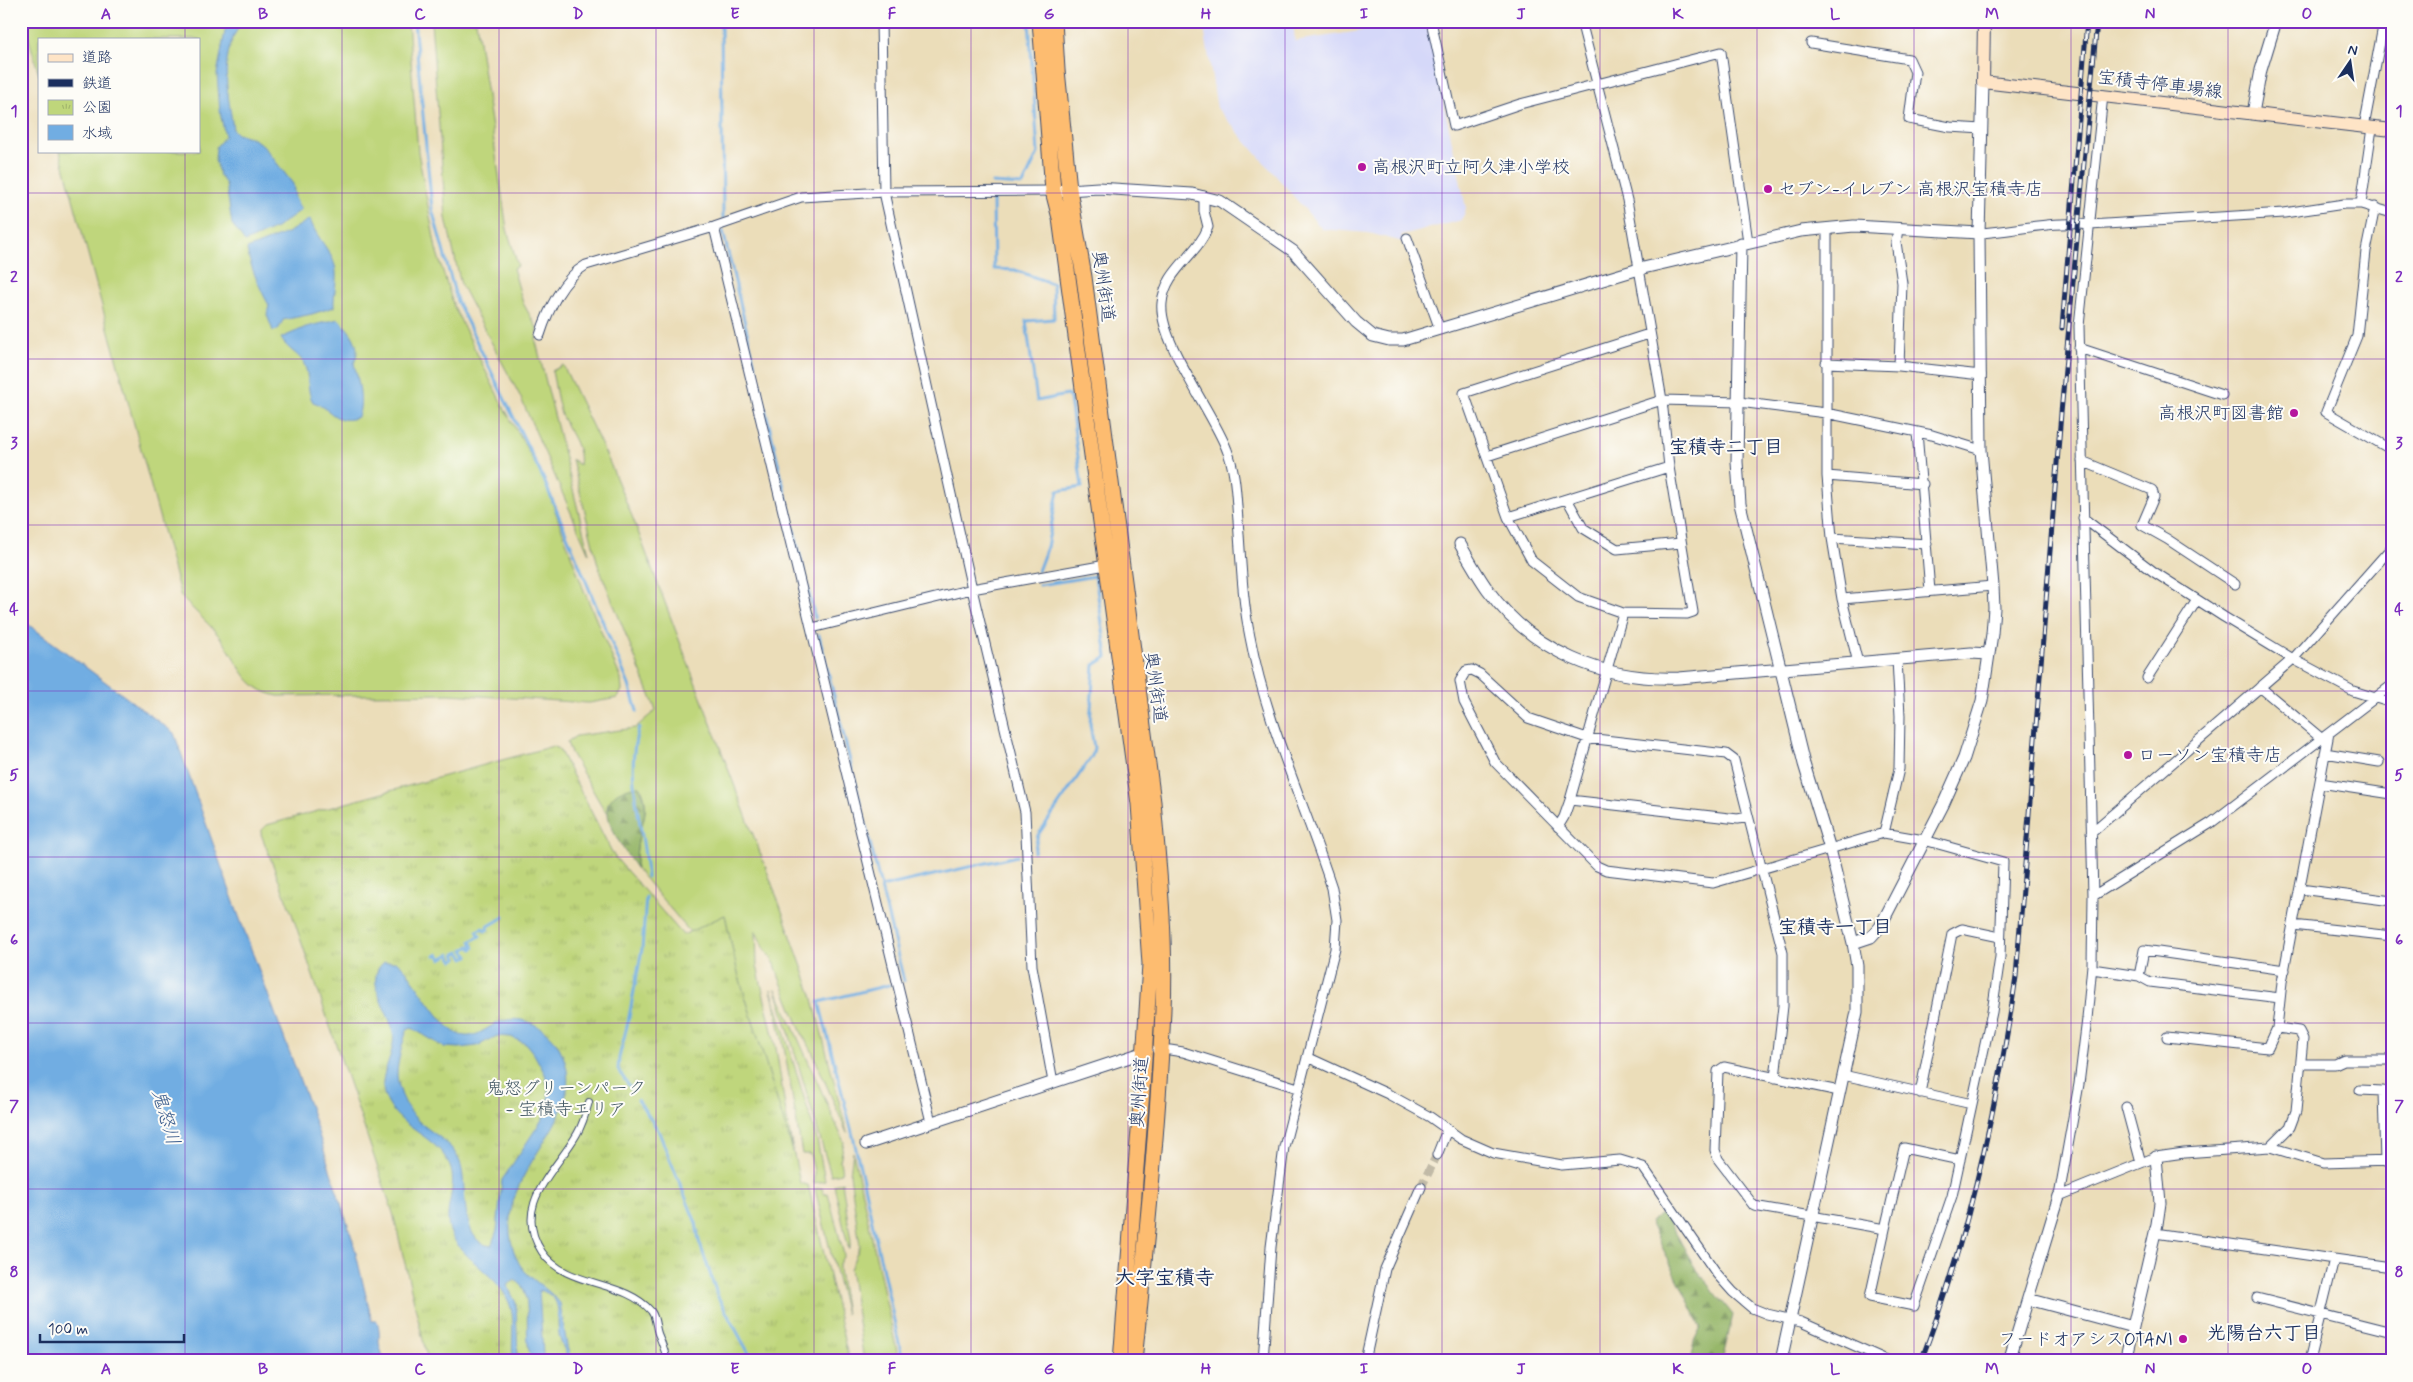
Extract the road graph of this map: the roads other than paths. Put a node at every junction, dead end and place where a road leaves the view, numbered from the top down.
1 (881, 21) edge
2 (1040, 21) edge
3 (1054, 21) edge
4 (1430, 21) edge
5 (1581, 21) edge
6 (1984, 21) edge
7 (2276, 21) edge
8 (2384, 21) edge
9 (1811, 43) dead end
10 (1983, 82) junction
11 (1598, 85) junction
12 (2103, 95) junction
13 (2253, 113) junction
14 (2368, 127) junction
15 (1982, 129) junction
16 (2392, 130) edge
17 (1069, 189) junction
18 (1053, 190) junction
19 (884, 192) junction
20 (1204, 196) junction
21 (2361, 204) junction
22 (2375, 207) junction
23 (2392, 213) edge
24 (2090, 225) junction
25 (714, 227) junction
26 (1827, 229) junction
27 (1898, 229) junction
28 (1979, 233) junction
29 (1407, 238) dead end
30 (1745, 243) junction
31 (1639, 269) junction
32 (1440, 328) junction
33 (1649, 334) junction
34 (540, 335) dead end
35 (2079, 348) junction
36 (1826, 363) junction
37 (1899, 366) junction
38 (1981, 375) junction
39 (2222, 396) dead end
40 (1662, 400) junction
41 (1739, 402) junction
42 (1826, 413) junction
43 (1917, 432) junction
44 (1981, 450) junction
45 (2392, 450) edge
46 (1487, 456) junction
47 (2082, 461) junction
48 (1669, 467) junction
49 (1826, 476) junction
50 (1922, 484) junction
51 (1567, 499) junction
52 (1508, 517) junction
53 (2083, 518) junction
54 (1832, 538) junction
55 (1681, 543) junction
56 (1460, 544) dead end
57 (1927, 544) junction
58 (2392, 547) edge
59 (1106, 565) junction
60 (2235, 584) dead end
61 (1993, 586) junction
62 (972, 589) junction
63 (1930, 590) junction
64 (1842, 599) junction
65 (2197, 600) junction
66 (1622, 613) junction
67 (812, 628) junction
68 (1989, 654) junction
69 (1897, 659) junction
70 (2293, 659) junction
71 (1858, 663) junction
72 (1782, 670) junction
73 (1606, 671) junction
74 (2147, 678) dead end
75 (2392, 685) edge
76 (2260, 687) junction
77 (2374, 698) junction
78 (2392, 703) edge
79 (2325, 736) junction
80 (1587, 738) junction
81 (2325, 753) junction
82 (2379, 762) dead end
83 (2320, 783) junction
84 (2392, 794) edge
85 (1570, 800) junction
86 (1748, 817) junction
87 (1558, 827) junction
88 (1884, 833) junction
89 (2091, 833) junction
90 (1924, 840) junction
91 (1830, 850) junction
92 (1762, 869) junction
93 (2300, 889) junction
94 (2093, 896) junction
95 (2392, 901) edge
96 (2293, 925) junction
97 (2392, 936) edge
98 (2000, 937) junction
99 (1853, 943) junction
100 (2092, 969) junction
101 (2285, 970) junction
102 (2139, 976) junction
103 (2280, 998) junction
104 (2277, 1028) junction
105 (2167, 1036) dead end
106 (1161, 1050) junction
107 (1145, 1052) junction
108 (1306, 1057) junction
109 (2392, 1060) edge
110 (2301, 1064) junction
111 (1843, 1075) junction
112 (1775, 1078) junction
113 (1053, 1082) junction
114 (1298, 1088) junction
115 (2360, 1090) dead end
116 (1839, 1091) junction
117 (1920, 1092) junction
118 (589, 1102) dead end
119 (1972, 1104) junction
120 (2126, 1107) dead end
121 (931, 1122) junction
122 (1447, 1130) junction
123 (866, 1144) dead end
124 (2270, 1147) junction
125 (1437, 1156) tunnel mouth
126 (2156, 1157) junction
127 (1960, 1160) junction
128 (2388, 1162) edge
129 (2141, 1163) junction
130 (1421, 1187) tunnel mouth
131 (2060, 1196) junction
132 (1813, 1216) junction
133 (1885, 1229) junction
134 (2154, 1234) junction
135 (2334, 1259) junction
136 (2392, 1267) edge
137 (2257, 1298) dead end
138 (2028, 1299) junction
139 (2320, 1315) junction
140 (1790, 1319) junction
141 (2133, 1327) junction
142 (2392, 1332) edge
143 (667, 1361) edge
144 (1121, 1361) edge
145 (1134, 1361) edge
146 (1263, 1361) edge
147 (1365, 1361) edge
148 (1781, 1361) edge
149 (1889, 1361) edge
150 (2009, 1361) edge
151 (2125, 1361) edge
152 (2309, 1361) edge

1 - 19 street
2 - 18 highway, 奥州街道
3 - 17 highway, 奥州街道
4 - 11 street
5 - 11 street
6 - 10 main road
7 - 13 street
8 - 14 street
9 - 15 street
10 - 12 main road, 宝積寺停車場線
10 - 15 street
11 - 30 street
11 - 31 street
12 - 13 main road, 宝積寺停車場線
12 - 24 street
13 - 14 main road, 宝積寺停車場線
14 - 16 main road, 宝積寺停車場線
14 - 21 street
15 - 28 street
17 - 18 street
17 - 20 street
17 - 106 highway, 奥州街道
18 - 19 street
18 - 59 highway, 奥州街道
19 - 25 street
19 - 62 street
20 - 32 street
20 - 108 street
21 - 22 street
21 - 24 street
22 - 23 street
22 - 45 street
24 - 28 street
24 - 35 street
25 - 34 street
25 - 67 street
26 - 27 street
26 - 30 street
26 - 36 street
27 - 28 street
27 - 37 street
28 - 38 street
29 - 32 street
30 - 31 street
30 - 41 street
31 - 32 street
31 - 33 street
33 - 40 street
33 - 46 street
35 - 39 street
35 - 47 street
36 - 37 street
36 - 42 street
37 - 38 street
38 - 44 street
40 - 41 street
40 - 46 street
40 - 48 street
41 - 42 street
41 - 72 street
42 - 43 street
42 - 49 street
43 - 44 street
43 - 50 street
44 - 61 street
46 - 52 street
47 - 53 street
47 - 60 street
48 - 51 street
48 - 55 street
49 - 50 street
49 - 54 street
50 - 57 street
51 - 52 street
51 - 55 street
52 - 66 street
53 - 65 street
53 - 89 street
54 - 57 street
54 - 64 street
55 - 66 street
56 - 73 street
57 - 63 street
58 - 70 street
59 - 62 street
59 - 107 highway, 奥州街道
61 - 63 street
61 - 68 street
62 - 67 street
62 - 113 street
63 - 64 street
64 - 71 street
65 - 70 street
65 - 74 street
66 - 73 street
67 - 121 street
68 - 69 street
68 - 90 street
69 - 71 street
69 - 88 street
70 - 76 street
70 - 77 street
71 - 72 street
72 - 73 street
72 - 91 street
73 - 80 street
75 - 77 street
76 - 79 street
76 - 89 street
77 - 78 street
77 - 79 street
79 - 81 street
79 - 94 street
80 - 85 street
80 - 86 street
80 - 87 street
81 - 82 street
81 - 83 street
83 - 84 street
83 - 93 street
85 - 86 street
85 - 87 street
86 - 92 street
87 - 92 street
88 - 90 street
88 - 91 street
89 - 94 street
90 - 98 street
90 - 99 street
91 - 92 street
91 - 99 street
92 - 112 street
93 - 95 street
93 - 96 street
94 - 100 street
96 - 97 street
96 - 101 street
98 - 117 street
98 - 119 street
99 - 111 street
100 - 102 street
100 - 131 street
101 - 102 street
101 - 103 street
102 - 103 street
103 - 104 street
104 - 105 street
104 - 110 street
106 - 107 street
106 - 114 street
106 - 145 highway, 奥州街道
107 - 113 street
107 - 144 highway, 奥州街道
108 - 114 street
108 - 122 street
109 - 110 street
110 - 124 street
111 - 116 street
111 - 117 street
112 - 116 street
112 - 132 street
113 - 121 street
114 - 146 street
115 - 128 street
116 - 132 street
117 - 119 street
118 - 143 street
119 - 127 street
120 - 129 street
121 - 123 street
122 - 125 street
122 - 140 street
124 - 126 street
124 - 128 street
126 - 129 street
126 - 134 street
127 - 133 street
127 - 133 street
129 - 131 street
130 - 147 street
131 - 138 street
132 - 133 street
132 - 140 street
134 - 135 street
134 - 141 street
135 - 136 street
135 - 139 street
137 - 139 street
138 - 141 street
138 - 150 street
139 - 142 street
139 - 152 street
140 - 148 street
140 - 149 street
141 - 151 street

